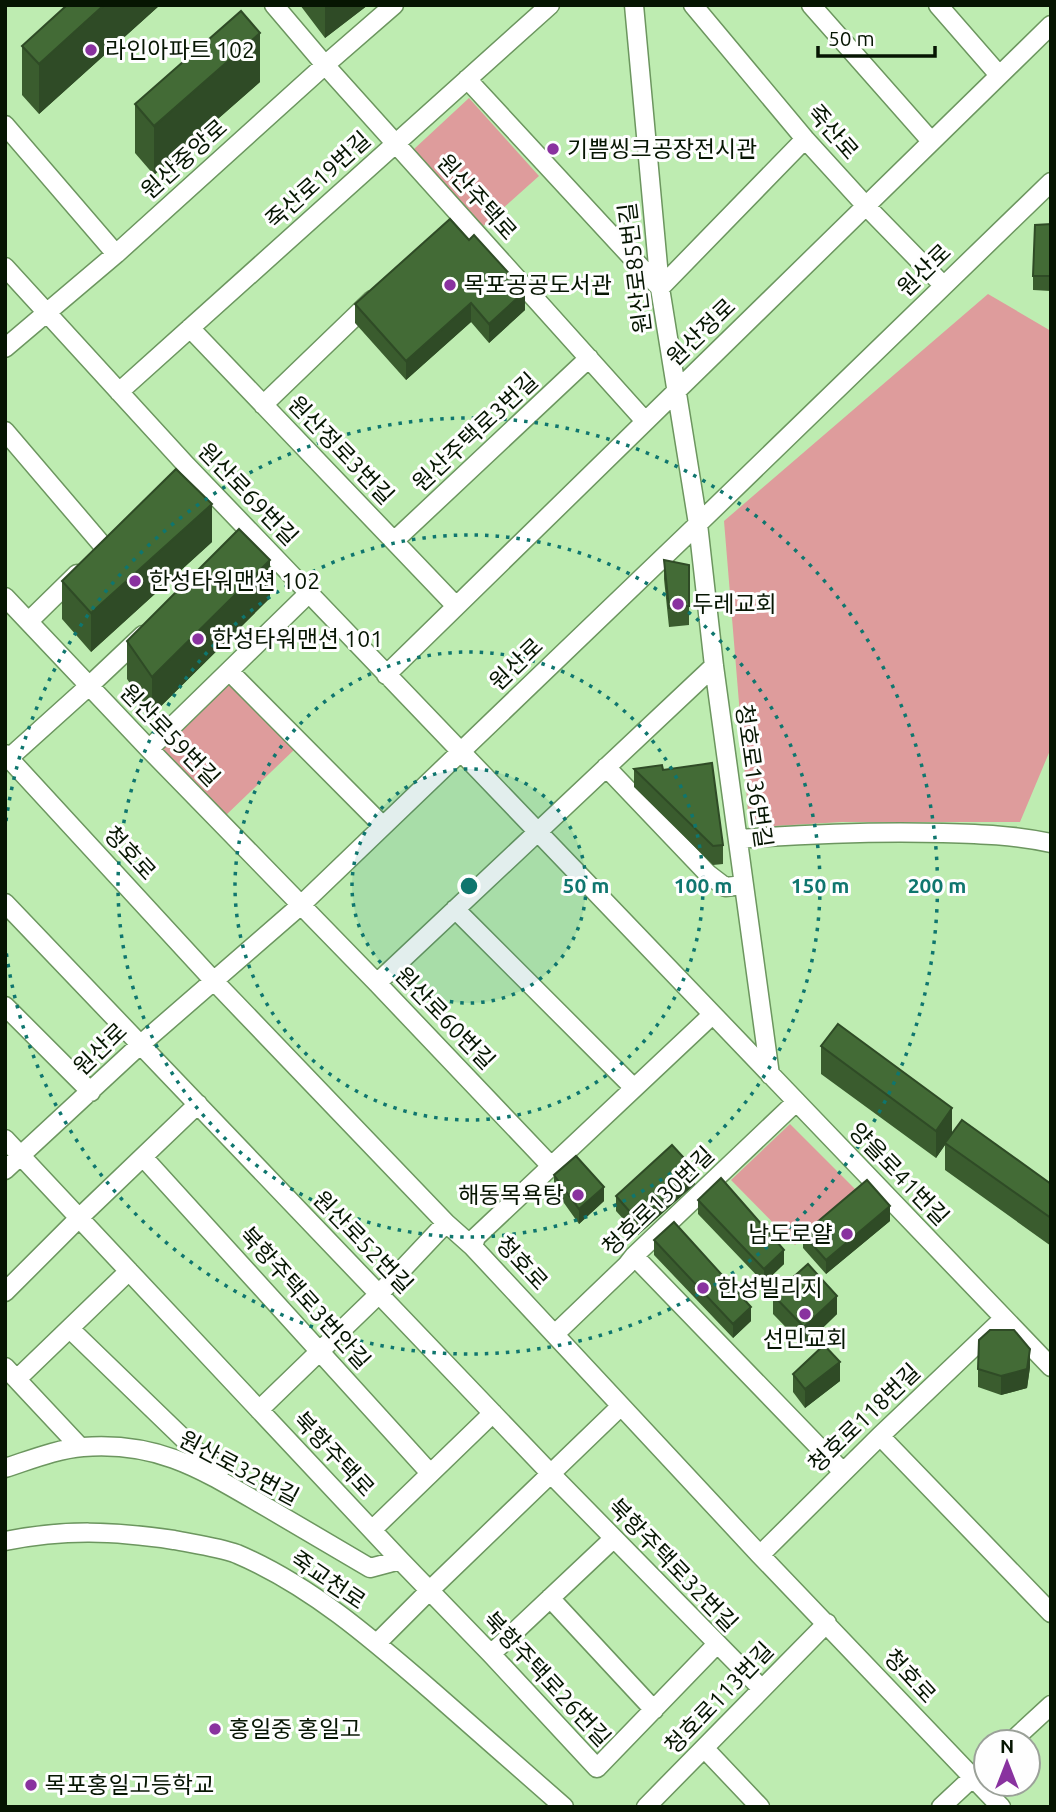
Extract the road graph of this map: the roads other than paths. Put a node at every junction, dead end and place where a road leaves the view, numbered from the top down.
1 (274, 5) edge
2 (394, 5) edge
3 (550, 5) edge
4 (634, 5) edge
5 (693, 5) edge
6 (811, 5) edge
7 (938, 5) edge
8 (1051, 25) edge
9 (325, 65) junction
10 (999, 75) junction
11 (467, 79) junction
12 (5, 125) edge
13 (805, 138) junction
14 (931, 141) junction
15 (395, 143) junction
16 (1051, 182) edge
17 (866, 206) junction
18 (116, 254) junction
19 (5, 267) edge
20 (943, 285) junction
21 (386, 288) edge
22 (660, 288) junction
23 (47, 313) junction
24 (190, 328) junction
25 (5, 348) edge
26 (589, 358) junction
27 (119, 392) junction
28 (676, 392) junction
29 (263, 405) junction
30 (681, 419) junction
31 (645, 421) junction
32 (5, 431) edge
33 (698, 524) junction
34 (394, 541) junction
35 (309, 593) junction
36 (5, 597) edge
37 (456, 606) junction
38 (160, 619) edge
39 (29, 621) junction
40 (714, 666) junction
41 (229, 671) junction
42 (386, 675) junction
43 (89, 686) junction
44 (149, 749) junction
45 (461, 750) junction
46 (7, 756) edge
47 (606, 767) junction
48 (383, 826) junction
49 (538, 831) junction
50 (738, 839) junction
51 (1051, 843) edge
52 (744, 885) junction
53 (5, 904) edge
54 (301, 905) junction
55 (455, 909) junction
56 (213, 980) junction
57 (377, 983) junction
58 (5, 1006) edge
59 (712, 1014) junction
60 (141, 1044) junction
61 (770, 1074) junction
62 (634, 1088) junction
63 (90, 1092) junction
64 (796, 1102) junction
65 (198, 1104) junction
66 (5, 1139) edge
67 (21, 1156) junction
68 (143, 1157) junction
69 (552, 1167) junction
70 (5, 1170) edge
71 (79, 1218) junction
72 (446, 1223) junction
73 (473, 1247) junction
74 (634, 1256) junction
75 (129, 1271) junction
76 (5, 1292) edge
77 (379, 1294) junction
78 (1003, 1319) junction
79 (70, 1329) junction
80 (555, 1334) junction
81 (320, 1350) junction
82 (1051, 1367) edge
83 (11, 1373) edge
84 (621, 1406) junction
85 (259, 1410) junction
86 (493, 1413) junction
87 (880, 1436) junction
88 (80, 1447) junction
89 (5, 1468) edge
90 (843, 1472) junction
91 (430, 1473) junction
92 (551, 1474) junction
93 (231, 1486) junction
94 (372, 1530) junction
95 (613, 1539) junction
96 (5, 1541) edge
97 (760, 1555) junction
98 (400, 1560) junction
99 (429, 1591) junction
100 (550, 1598) junction
101 (1051, 1612) edge
102 (827, 1623) junction
103 (377, 1643) junction
104 (717, 1644) junction
105 (491, 1654) junction
106 (762, 1689) junction
107 (1051, 1705) edge
108 (654, 1710) junction
109 (1026, 1728) edge
110 (705, 1749) junction
111 (972, 1765) edge
112 (972, 1778) edge
113 (564, 1807) edge
114 (646, 1807) edge
115 (760, 1807) edge
116 (941, 1807) edge

1 - 9 street, 원산주택로
2 - 9 street, 원산중앙로
3 - 11 street, 죽산로19번길
4 - 22 street, 원산로85번길
5 - 13 street, 죽산로
6 - 14 street
7 - 10 street
8 - 10 street, 원산정로
9 - 15 street, 원산주택로
9 - 18 street, 원산중앙로
10 - 14 street, 원산정로
11 - 15 street, 죽산로19번길
11 - 22 street
12 - 18 street
13 - 17 street, 죽산로
13 - 22 street
14 - 17 street, 원산정로
15 - 24 street, 죽산로19번길
15 - 26 street, 원산주택로
16 - 20 street, 원산로
17 - 20 street, 죽산로
17 - 28 street, 원산정로
18 - 23 street, 원산중앙로
19 - 23 street, 원산로69번길
20 - 33 street, 원산로
21 - 29 street
22 - 28 street, 원산로85번길
23 - 25 street, 원산중앙로
23 - 27 street, 원산로69번길
24 - 27 street, 죽산로19번길
24 - 29 street, 원산정로3번길
26 - 31 street, 원산주택로
26 - 34 street, 원산주택로3번길
27 - 35 street, 원산로69번길
28 - 30 street, 원산로85번길
28 - 31 street, 원산정로
29 - 34 street, 원산정로3번길
30 - 31 street
30 - 33 street, 원산로85번길
31 - 37 street, 원산정로
32 - 39 street
33 - 40 street, 청호로136번길
33 - 45 street, 원산로
34 - 37 street, 원산정로3번길
35 - 41 street
35 - 42 street, 원산로69번길
36 - 39 street, 원산로59번길
37 - 42 street, 원산정로
38 - 43 street
39 - 43 street, 원산로59번길
40 - 47 street
40 - 50 street, 청호로136번길
41 - 44 street
41 - 48 street
42 - 45 street, 원산로69번길
43 - 44 street, 원산로59번길
43 - 46 street
44 - 54 street, 원산로59번길
45 - 48 street, 원산로
45 - 49 street, 원산로69번길
46 - 56 street, 청호로
47 - 49 street
47 - 52 street
48 - 54 street, 원산로
49 - 55 street
49 - 59 street, 양을로41번길
50 - 51 street
50 - 52 street, 청호로136번길
52 - 61 street, 청호로136번길
53 - 60 street, 원산로52번길
54 - 56 street, 원산로
54 - 57 street, 원산로60번길
55 - 57 street
55 - 62 street
56 - 60 street, 원산로
56 - 72 street, 청호로
57 - 69 street, 원산로60번길
58 - 63 street
59 - 61 street, 양을로41번길
59 - 62 street
60 - 63 street, 원산로
60 - 65 street, 원산로52번길
61 - 64 street, 양을로41번길
62 - 69 street
63 - 67 street, 원산로
64 - 74 street, 청호로130번길
64 - 78 street, 양을로41번길
65 - 68 street
65 - 77 street, 원산로52번길
66 - 67 street, 북항주택로
67 - 70 street, 원산로
67 - 71 street, 북항주택로
68 - 71 street
68 - 81 street, 북항주택로3번안길
69 - 73 street
71 - 75 street, 북항주택로
71 - 76 street
72 - 73 street, 청호로
72 - 77 street
73 - 80 street, 청호로
74 - 80 street, 청호로130번길
74 - 90 street
75 - 79 street
75 - 85 street, 북항주택로
77 - 81 street
77 - 86 street, 원산로52번길
78 - 82 street, 양을로41번길
78 - 87 street, 청호로118번길
79 - 83 street
79 - 93 street
80 - 84 street, 청호로
81 - 85 street
81 - 91 street, 북항주택로3번안길
83 - 88 street
84 - 92 street
84 - 97 street, 청호로
85 - 94 street, 북항주택로
86 - 91 street
86 - 92 street, 원산로52번길
87 - 90 street, 청호로118번길
87 - 101 street
88 - 89 street, 원산로32번길
88 - 93 street, 원산로32번길
90 - 97 street, 청호로118번길
91 - 94 street
92 - 95 street, 북항주택로32번길
92 - 99 street
93 - 98 street, 원산로32번길
94 - 98 street, 북항주택로
95 - 100 street
95 - 104 street, 북항주택로32번길
96 - 103 street, 죽교천로
97 - 102 street, 청호로
98 - 99 street, 북항주택로
99 - 103 street
99 - 105 street, 북항주택로26번길
100 - 105 street
100 - 108 street
102 - 106 street, 청호로113번길
102 - 111 street, 청호로
103 - 113 street, 죽교천로
104 - 106 street, 북항주택로32번길
104 - 108 street, 북항주택로26번길
105 - 108 street, 북항주택로26번길
106 - 110 street, 청호로113번길
107 - 109 street
110 - 114 street, 청호로113번길
110 - 115 street
112 - 116 street

